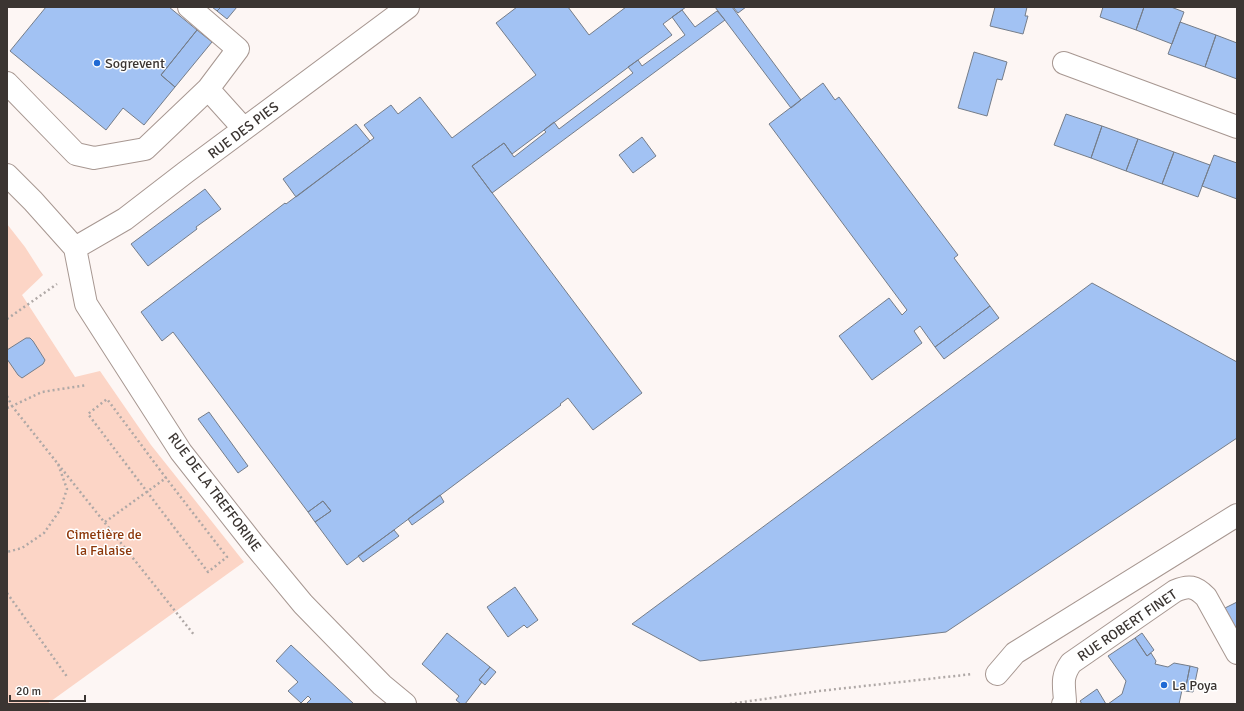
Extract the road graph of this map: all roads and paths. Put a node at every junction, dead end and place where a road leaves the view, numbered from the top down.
1 (189, 7) edge
2 (408, 7) edge
3 (1064, 63) dead end
4 (7, 83) edge
5 (208, 89) junction
6 (1237, 127) edge
7 (244, 129) junction
8 (7, 175) edge
9 (75, 248) junction
10 (57, 284) dead end
11 (7, 319) edge
12 (87, 386) dead end
13 (7, 396) edge
14 (12, 406) junction
15 (7, 408) edge
16 (58, 464) junction
17 (166, 478) junction
18 (147, 492) junction
19 (1237, 515) edge
20 (105, 522) junction
21 (7, 552) edge
22 (7, 593) edge
23 (195, 636) dead end
24 (1237, 653) edge
25 (973, 674) dead end
26 (997, 674) dead end
27 (68, 678) dead end
28 (1065, 703) edge
29 (405, 704) edge
30 (730, 704) edge

1 - 5 street
2 - 7 street, RUE DES PIES
3 - 6 street
4 - 5 street
5 - 7 street
7 - 9 street, RUE DES PIES
8 - 9 street
9 - 29 street, RUE DE LA TREFFORINE
10 - 11 path
12 - 14 path
13 - 14 path
14 - 15 path
14 - 16 path
16 - 20 path
16 - 21 path
17 - 18 path
17 - 18 path
17 - 18 path
18 - 20 path
19 - 26 street
20 - 23 path
22 - 27 path
24 - 28 street, RUE ROBERT FINET
25 - 30 path

